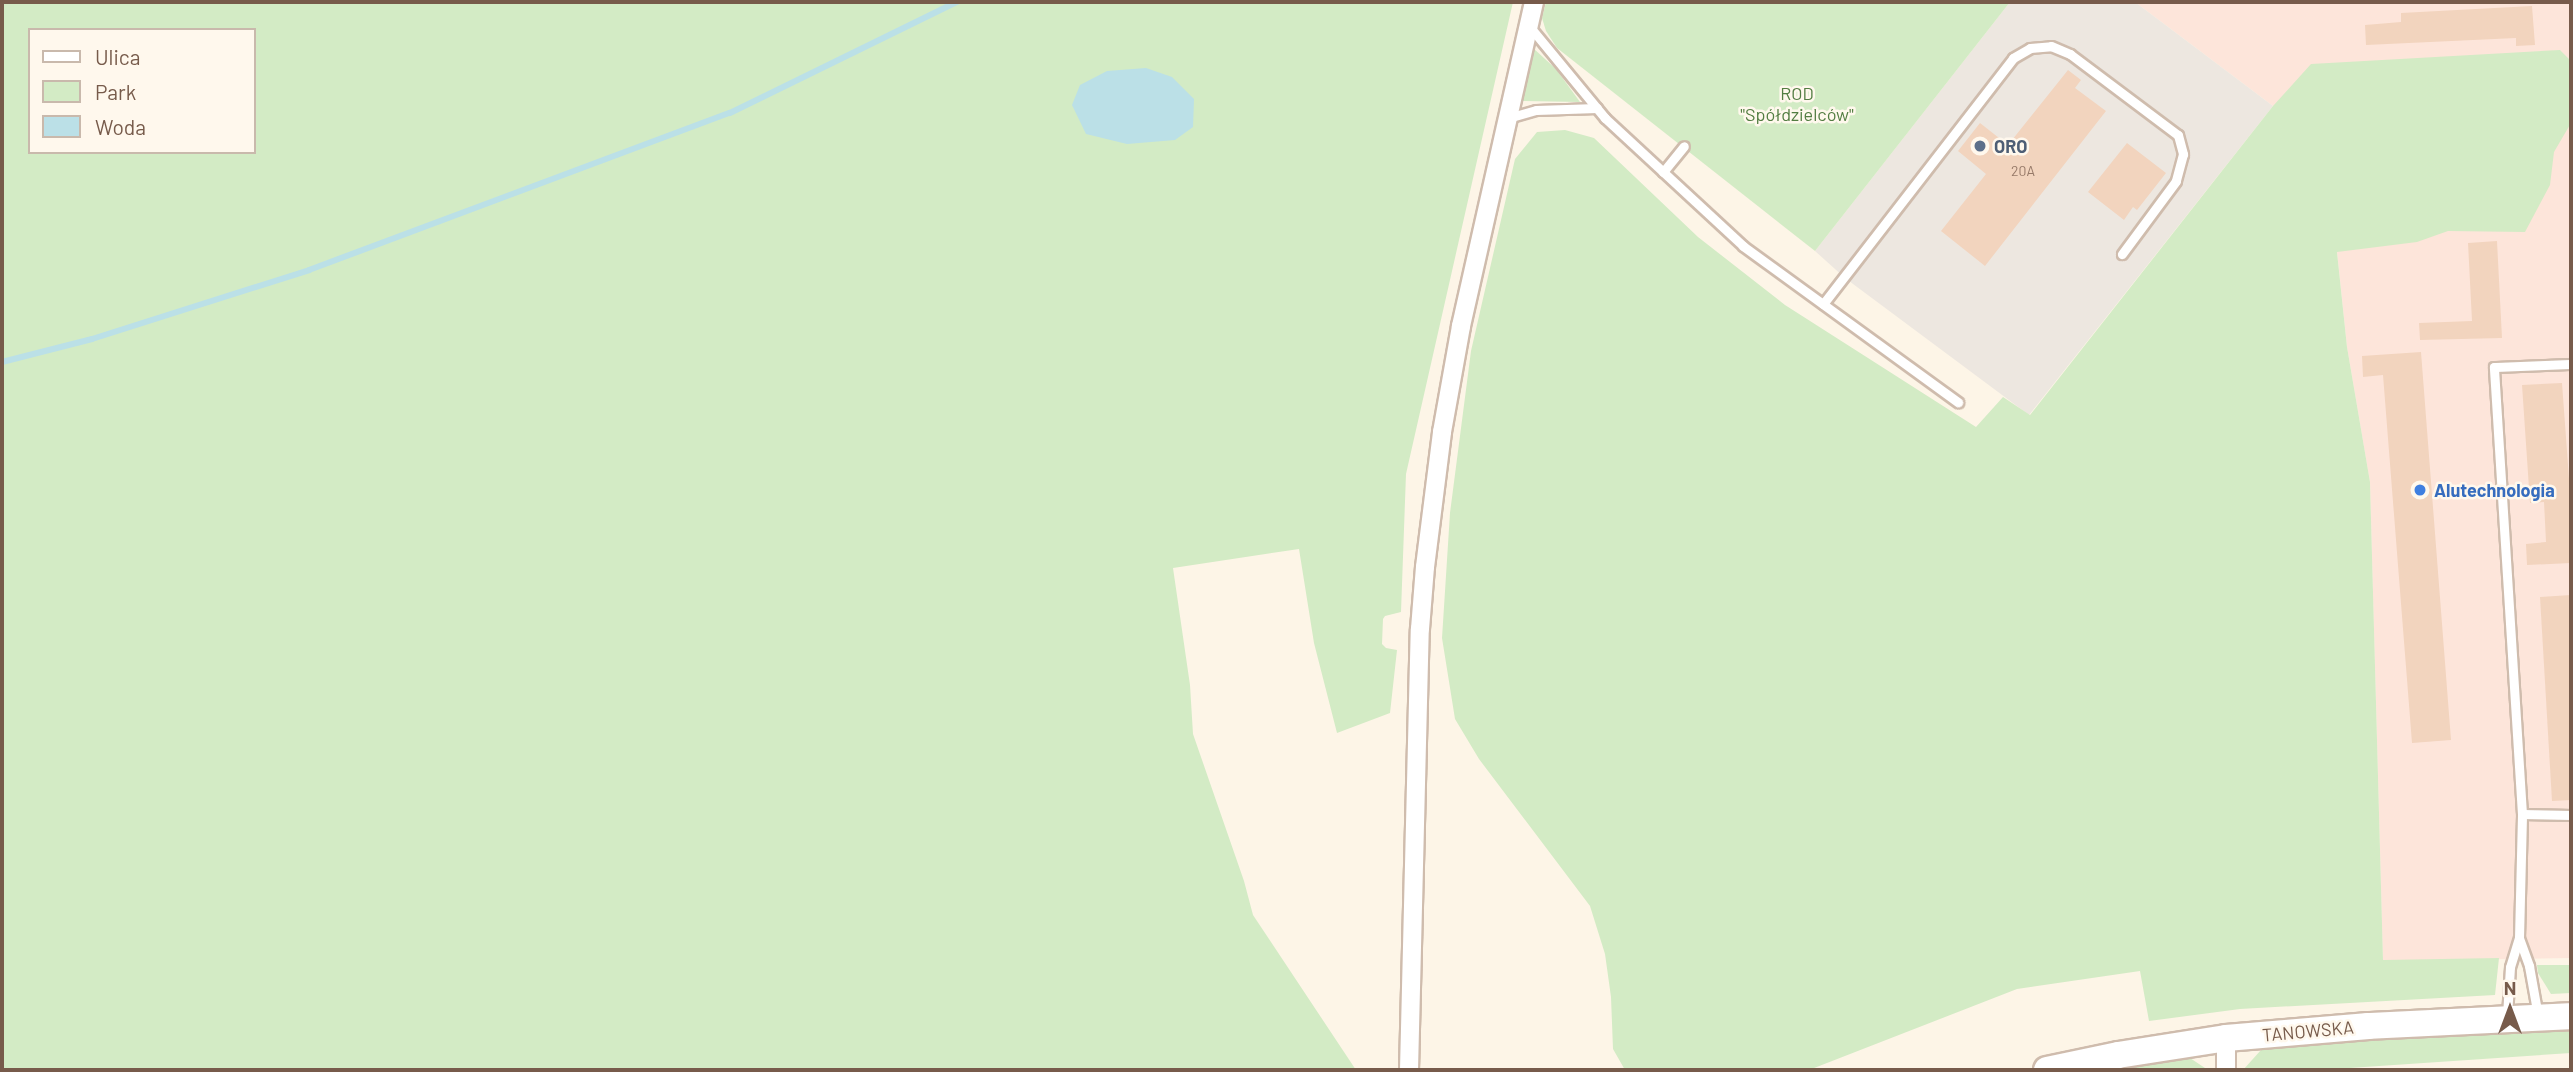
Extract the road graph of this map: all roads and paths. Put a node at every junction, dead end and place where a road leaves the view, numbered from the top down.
1 (1534, 2) edge
2 (1529, 26) junction
3 (1597, 108) junction
4 (1508, 118) junction
5 (1684, 146) dead end
6 (1663, 172) junction
7 (2122, 254) dead end
8 (1823, 304) junction
9 (2571, 364) edge
10 (1958, 402) dead end
11 (2522, 814) junction
12 (2571, 815) edge
13 (2519, 938) junction
14 (2571, 1016) edge
15 (2538, 1018) junction
16 (2507, 1019) junction
17 (2226, 1038) junction
18 (1409, 1070) edge
19 (2047, 1070) edge
20 (2226, 1070) edge

1 - 2 street
2 - 3 lane
2 - 4 street
3 - 4 lane
3 - 6 lane
4 - 18 street
5 - 6 lane
6 - 8 lane
7 - 8 lane
8 - 10 lane
9 - 11 lane
11 - 12 lane
11 - 13 lane
13 - 15 lane
13 - 16 lane
14 - 15 main road, TANOWSKA
15 - 16 main road, TANOWSKA
16 - 17 main road, TANOWSKA
17 - 19 main road, TANOWSKA
17 - 20 street

